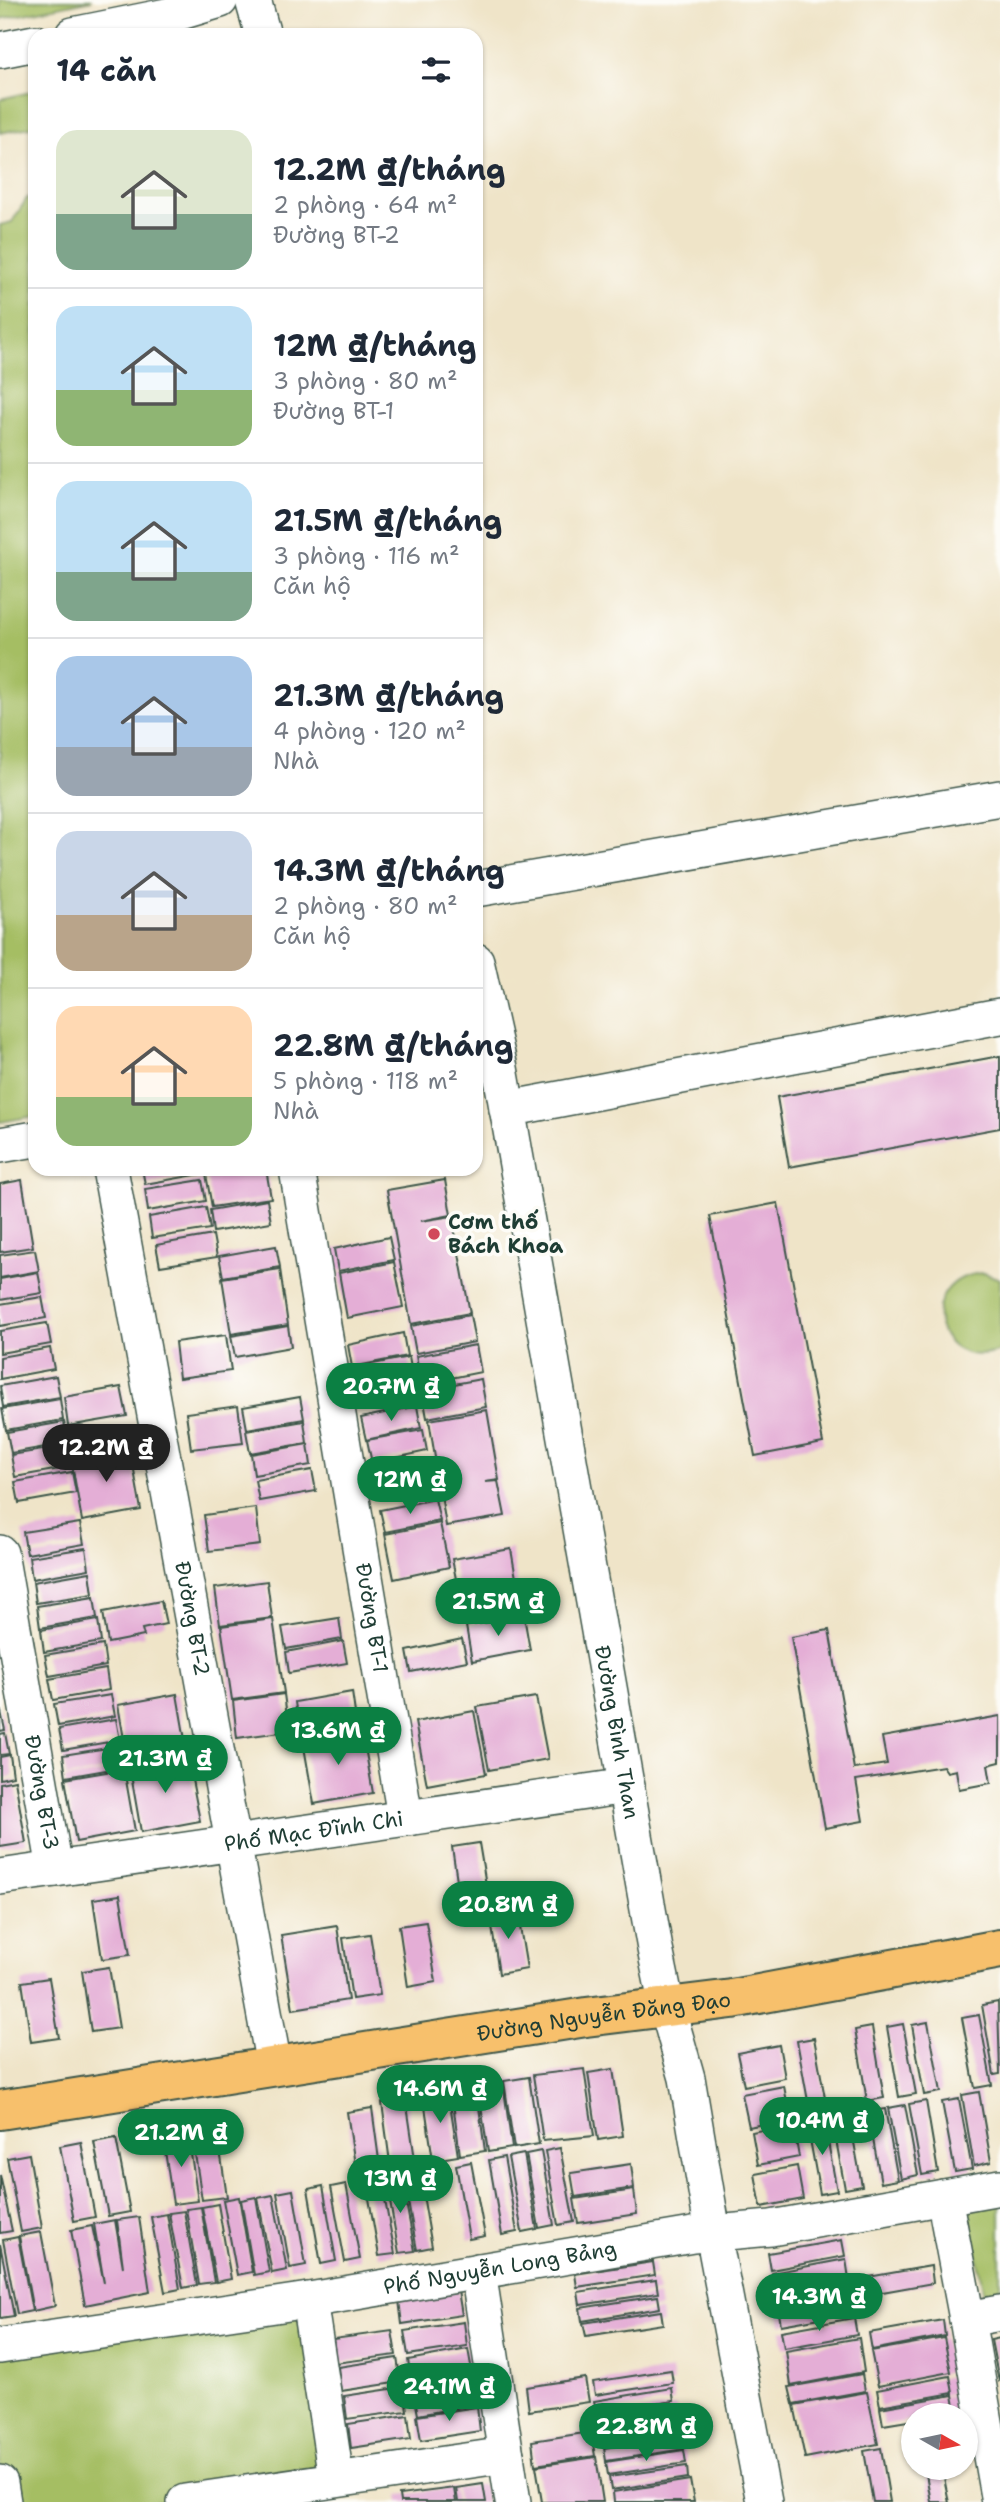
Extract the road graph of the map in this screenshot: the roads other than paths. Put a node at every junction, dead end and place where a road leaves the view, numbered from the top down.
1 (220, 0) edge
2 (253, 0) edge
3 (108, 28) edge
4 (261, 28) edge
5 (28, 44) edge
6 (0, 50) edge
7 (1000, 799) edge
8 (483, 887) edge
9 (1000, 1016) edge
10 (483, 1025) edge
11 (488, 1070) edge
12 (507, 1109) junction
13 (28, 1140) edge
14 (0, 1145) edge
15 (111, 1176) edge
16 (298, 1176) edge
17 (0, 1553) edge
18 (627, 1786) junction
19 (405, 1817) junction
20 (233, 1842) junction
21 (55, 1869) junction
22 (0, 1877) edge
23 (1000, 1949) edge
24 (667, 2007) junction
25 (274, 2066) junction
26 (0, 2110) edge
27 (1000, 2187) edge
28 (944, 2197) junction
29 (713, 2233) junction
30 (478, 2271) junction
31 (309, 2300) junction
32 (983, 2316) edge
33 (0, 2346) edge
34 (506, 2455) junction
35 (336, 2479) junction
36 (0, 2483) edge
37 (3, 2502) edge
38 (185, 2502) edge
39 (513, 2502) edge
40 (764, 2502) edge
41 (999, 2502) edge

1 - 3 street
2 - 4 street
5 - 6 street
7 - 8 street
9 - 12 street
10 - 11 street, Đường Bình Than
11 - 12 street, Đường Bình Than
12 - 18 street, Đường Bình Than
13 - 14 street
15 - 20 street, Đường BT-2
16 - 19 street, Đường BT-1
17 - 21 street, Đường BT-3
18 - 19 street, Phố Mạc Đĩnh Chi
18 - 24 street, Đường Bình Than
19 - 20 street, Phố Mạc Đĩnh Chi
20 - 21 street, Phố Mạc Đĩnh Chi
20 - 25 street, Đường BT-2
21 - 22 street, Phố Mạc Đĩnh Chi
23 - 24 main road, Đường Nguyễn Đăng Đạo
24 - 25 main road, Đường Nguyễn Đăng Đạo
24 - 29 street, Đường Bình Than
25 - 26 main road, Đường Nguyễn Đăng Đạo
27 - 28 street, Phố Nguyễn Long Bảng
28 - 29 street, Phố Nguyễn Long Bảng
28 - 32 street
29 - 30 street, Phố Nguyễn Long Bảng
29 - 40 street, Đường Bình Than
30 - 31 street, Phố Nguyễn Long Bảng
30 - 34 street
31 - 33 street, Phố Nguyễn Long Bảng
31 - 35 street
32 - 41 street
34 - 35 street
34 - 39 street
35 - 38 street
36 - 37 street

